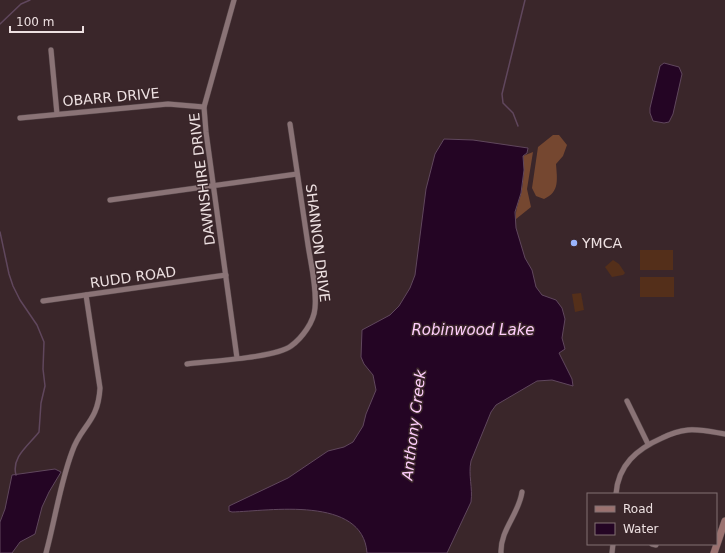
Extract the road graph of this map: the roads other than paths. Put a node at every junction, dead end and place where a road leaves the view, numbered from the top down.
1 (234, 0) edge
2 (51, 50) dead end
3 (204, 107) junction
4 (58, 114) junction
5 (20, 118) dead end
6 (290, 124) dead end
7 (297, 174) junction
8 (213, 186) junction
9 (110, 200) dead end
10 (226, 275) junction
11 (86, 295) junction
12 (43, 301) dead end
13 (237, 358) junction
14 (187, 364) dead end
15 (627, 401) dead end
16 (725, 434) edge
17 (648, 444) junction
18 (522, 492) dead end
19 (616, 493) edge
20 (725, 521) edge
21 (717, 544) edge
22 (46, 553) edge
23 (501, 553) edge

1 - 3 street, DAWNSHIRE DRIVE
2 - 4 street
3 - 4 street, OBARR DRIVE
3 - 8 street, DAWNSHIRE DRIVE
4 - 5 street, OBARR DRIVE
6 - 7 street, SHANNON DRIVE
7 - 8 street
7 - 13 street, SHANNON DRIVE
8 - 9 street
8 - 10 street, DAWNSHIRE DRIVE
10 - 11 street, RUDD ROAD
10 - 13 street, DAWNSHIRE DRIVE
11 - 12 street, RUDD ROAD
11 - 22 street
13 - 14 street, SHANNON DRIVE
15 - 17 street
16 - 17 street
17 - 19 street
18 - 23 street
20 - 21 main road

